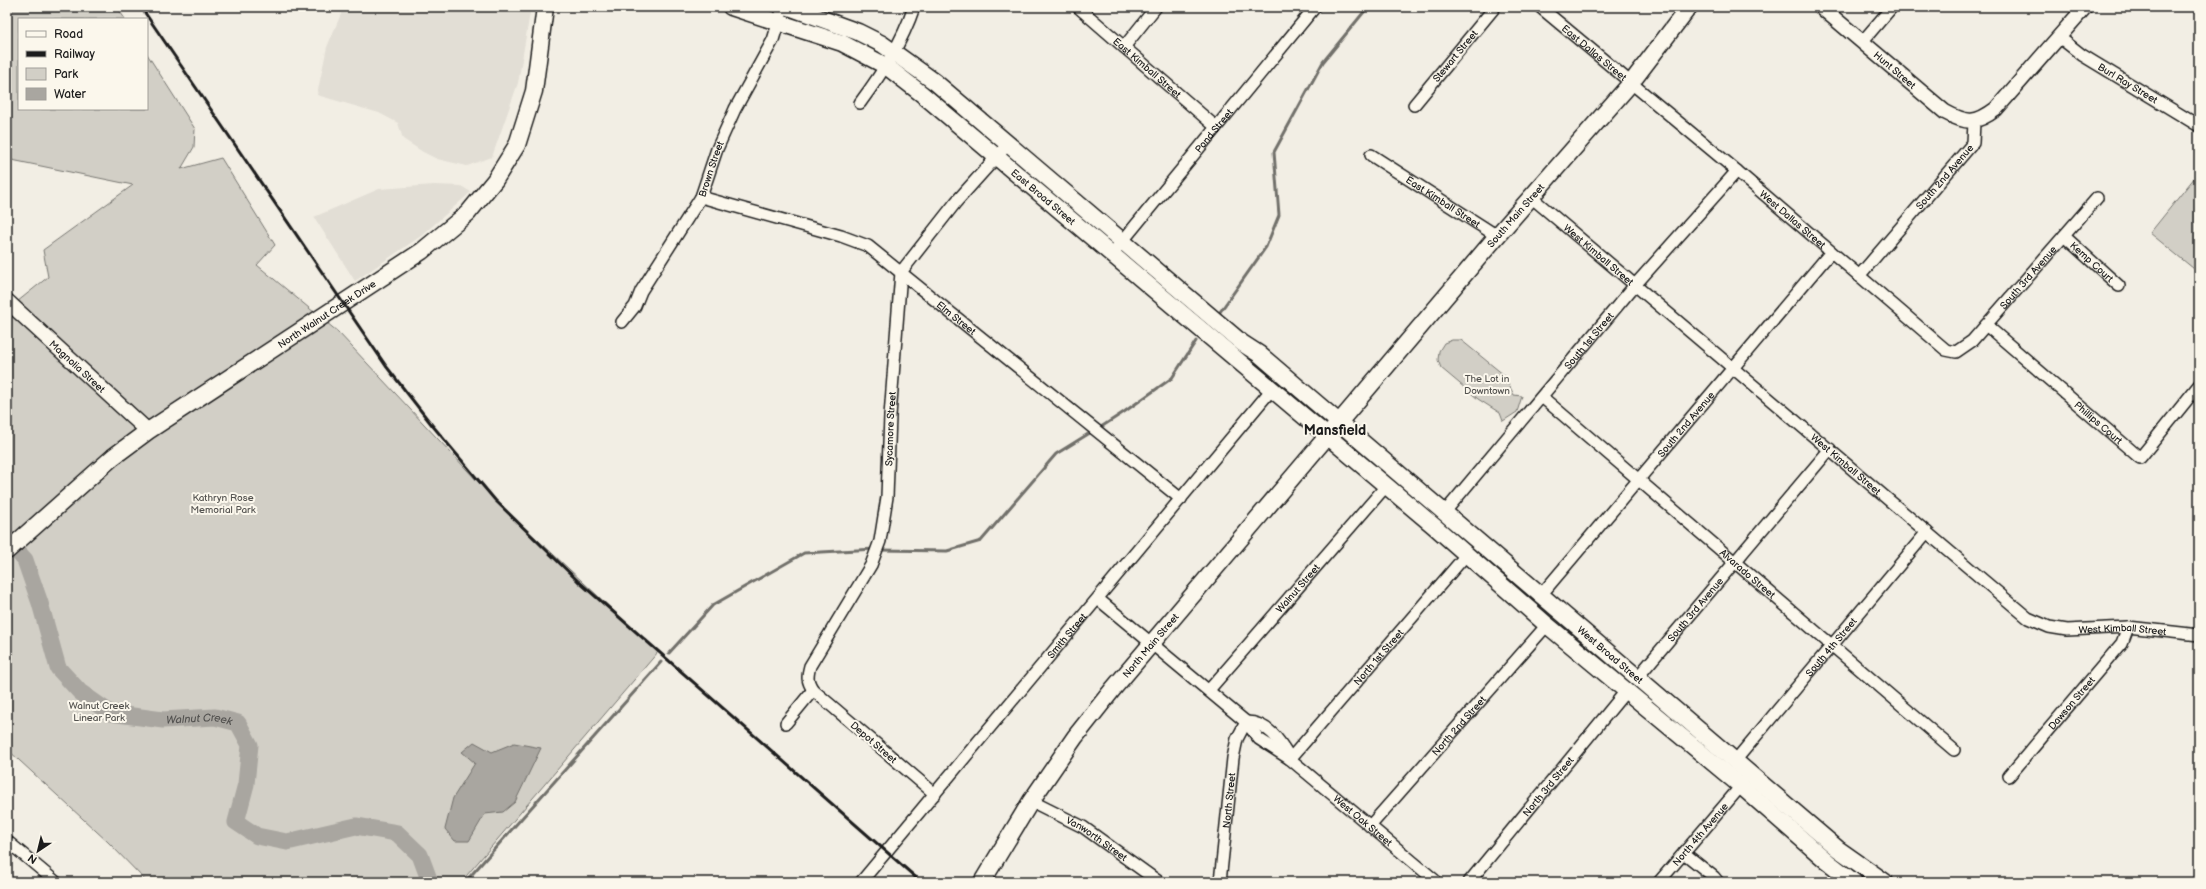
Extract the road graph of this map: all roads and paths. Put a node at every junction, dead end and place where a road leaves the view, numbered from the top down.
1 (545, 7) edge
2 (731, 7) edge
3 (789, 7) edge
4 (914, 7) edge
5 (1078, 7) edge
6 (1156, 7) edge
7 (1315, 7) edge
8 (1495, 7) edge
9 (1540, 7) edge
10 (1689, 7) edge
11 (1820, 7) edge
12 (1892, 7) edge
13 (2085, 7) edge
14 (781, 14) edge
15 (2059, 37) junction
16 (1862, 42) junction
17 (1124, 47) junction
18 (890, 59) junction
19 (1631, 83) junction
20 (860, 103) dead end
21 (1414, 105) dead end
22 (1974, 122) junction
23 (2199, 126) edge
24 (1216, 127) junction
25 (1008, 144) junction
26 (1371, 154) dead end
27 (997, 157) junction
28 (1736, 171) junction
29 (701, 197) junction
30 (1531, 197) junction
31 (2097, 198) dead end
32 (1497, 236) junction
33 (2064, 236) junction
34 (1123, 242) junction
35 (1831, 252) junction
36 (1112, 254) junction
37 (901, 272) junction
38 (1859, 276) junction
39 (1635, 285) junction
40 (2119, 286) dead end
41 (1191, 299) junction
42 (7, 301) edge
43 (1180, 312) junction
44 (622, 322) dead end
45 (1986, 325) junction
46 (1242, 343) junction
47 (1956, 352) joint
48 (1232, 355) junction
49 (1734, 369) junction
50 (2199, 385) edge
51 (1272, 389) junction
52 (1542, 397) junction
53 (1339, 423) junction
54 (148, 431) junction
55 (1328, 436) junction
56 (1830, 449) junction
57 (1637, 480) junction
58 (1386, 486) junction
59 (1181, 499) junction
60 (1444, 513) junction
61 (1434, 526) junction
62 (1927, 532) junction
63 (7, 552) edge
64 (1466, 555) junction
65 (1734, 562) junction
66 (1541, 595) junction
67 (1098, 599) junction
68 (1547, 625) junction
69 (2128, 627) junction
70 (2199, 635) edge
71 (1151, 642) junction
72 (1831, 646) junction
73 (1637, 678) junction
74 (813, 690) junction
75 (1209, 690) junction
76 (1626, 691) junction
77 (1246, 722) junction
78 (786, 723) dead end
79 (1954, 750) dead end
80 (1290, 758) junction
81 (1735, 761) junction
82 (2009, 776) dead end
83 (1746, 780) junction
84 (935, 794) junction
85 (1031, 801) junction
86 (1370, 826) junction
87 (7, 840) edge
88 (1684, 853) junction
89 (984, 880) edge
90 (1222, 881) edge
91 (56, 882) edge
92 (861, 882) edge
93 (1159, 882) edge
94 (1437, 882) edge
95 (1469, 882) edge
96 (1659, 882) edge
97 (1718, 882) edge
98 (1854, 882) edge
99 (1885, 882) edge

1 - 54 main road, North Walnut Creek Drive
2 - 14 main road, East Broad Street
3 - 18 main road, East Broad Street
4 - 18 street
5 - 17 street, East Kimball Street
6 - 17 street
7 - 24 street, Pond Street
8 - 21 street, Stewart Street
9 - 19 street, East Dallas Street
10 - 19 main road, South Main Street
11 - 16 street, Hunt Street
12 - 16 street
13 - 15 street
14 - 18 main road, East Broad Street
14 - 29 street, Brown Street
15 - 22 street
15 - 23 street, Burl Ray Street
16 - 22 street, Hunt Street
17 - 24 street, East Kimball Street
18 - 20 street
18 - 25 main road, East Broad Street
18 - 27 main road, East Broad Street
19 - 28 street, West Dallas Street
19 - 30 main road, South Main Street
22 - 38 street, South 2nd Avenue
24 - 34 street, Pond Street
25 - 27 street
25 - 34 main road, East Broad Street
26 - 32 street, East Kimball Street
27 - 36 main road, East Broad Street
27 - 37 street
28 - 35 street, West Dallas Street
28 - 39 street, South 1st Street
29 - 37 street, Elm Street
29 - 44 street, Brown Street
30 - 32 main road, South Main Street
30 - 39 street, West Kimball Street
31 - 33 street, South 3rd Avenue
32 - 53 main road, South Main Street
33 - 40 street, Kemp Court
33 - 45 street, South 3rd Avenue
34 - 36 street, Pond Street
34 - 41 main road, East Broad Street
35 - 38 street, West Dallas Street
35 - 49 street, South 2nd Avenue
36 - 43 main road, East Broad Street
37 - 59 street, Elm Street
37 - 74 street, Sycamore Street
38 - 47 street, West Dallas Street
39 - 49 street, West Kimball Street
39 - 52 street, South 1st Street
41 - 43 main road
41 - 46 main road, East Broad Street
42 - 54 street, Magnolia Street
43 - 48 main road, East Broad Street
45 - 47 street, South 3rd Avenue
45 - 50 street, Phillips Court
46 - 48 main road
46 - 53 main road, East Broad Street
48 - 51 main road, East Broad Street
49 - 56 street, West Kimball Street
49 - 57 street, South 2nd Avenue
51 - 55 main road, East Broad Street
51 - 59 street, Smith Street
52 - 57 street, Alvarado Street
52 - 60 street, South 1st Street
53 - 55 main road, North Main Street
53 - 60 main road, West Broad Street
54 - 63 main road, North Walnut Creek Drive
55 - 58 main road, West Broad Street
55 - 71 main road, North Main Street
56 - 62 street, West Kimball Street
56 - 65 street, South 3rd Avenue
57 - 65 street, Alvarado Street
57 - 66 street, South 2nd Avenue
58 - 61 main road, West Broad Street
58 - 75 street, Walnut Street
59 - 67 street, Smith Street
60 - 61 main road
60 - 66 main road, West Broad Street
61 - 64 main road, West Broad Street
62 - 69 street, West Kimball Street
62 - 72 street, South 4th Street
64 - 68 main road, West Broad Street
64 - 80 street, North 1st Street
65 - 72 street, Alvarado Street
65 - 73 street, South 3rd Avenue
66 - 73 main road, West Broad Street
67 - 71 street, West Oak Street
67 - 84 street, Smith Street
68 - 76 main road, West Broad Street
68 - 86 street, North 2nd Street
69 - 70 street, West Kimball Street
69 - 82 street, Dawson Street
71 - 75 street, West Oak Street
71 - 85 main road, North Main Street
72 - 79 street, Alvarado Street
72 - 81 street, South 4th Street
73 - 76 main road
73 - 81 main road, West Broad Street
74 - 78 street
74 - 84 street, Depot Street
75 - 77 street, West Oak Street
76 - 83 main road, West Broad Street
76 - 95 street, North 3rd Street
77 - 80 street, West Oak Street
77 - 90 street, North Street
80 - 86 street, West Oak Street
81 - 83 main road, West Broad Street
83 - 88 street, North 4th Avenue
83 - 98 main road, West Broad Street
83 - 99 main road, West Broad Street
84 - 92 street, Smith Street
85 - 89 main road, North Main Street
85 - 93 street, Vanworth Street
86 - 94 street, West Oak Street
87 - 91 street
88 - 96 street, North 4th Avenue
88 - 97 street

